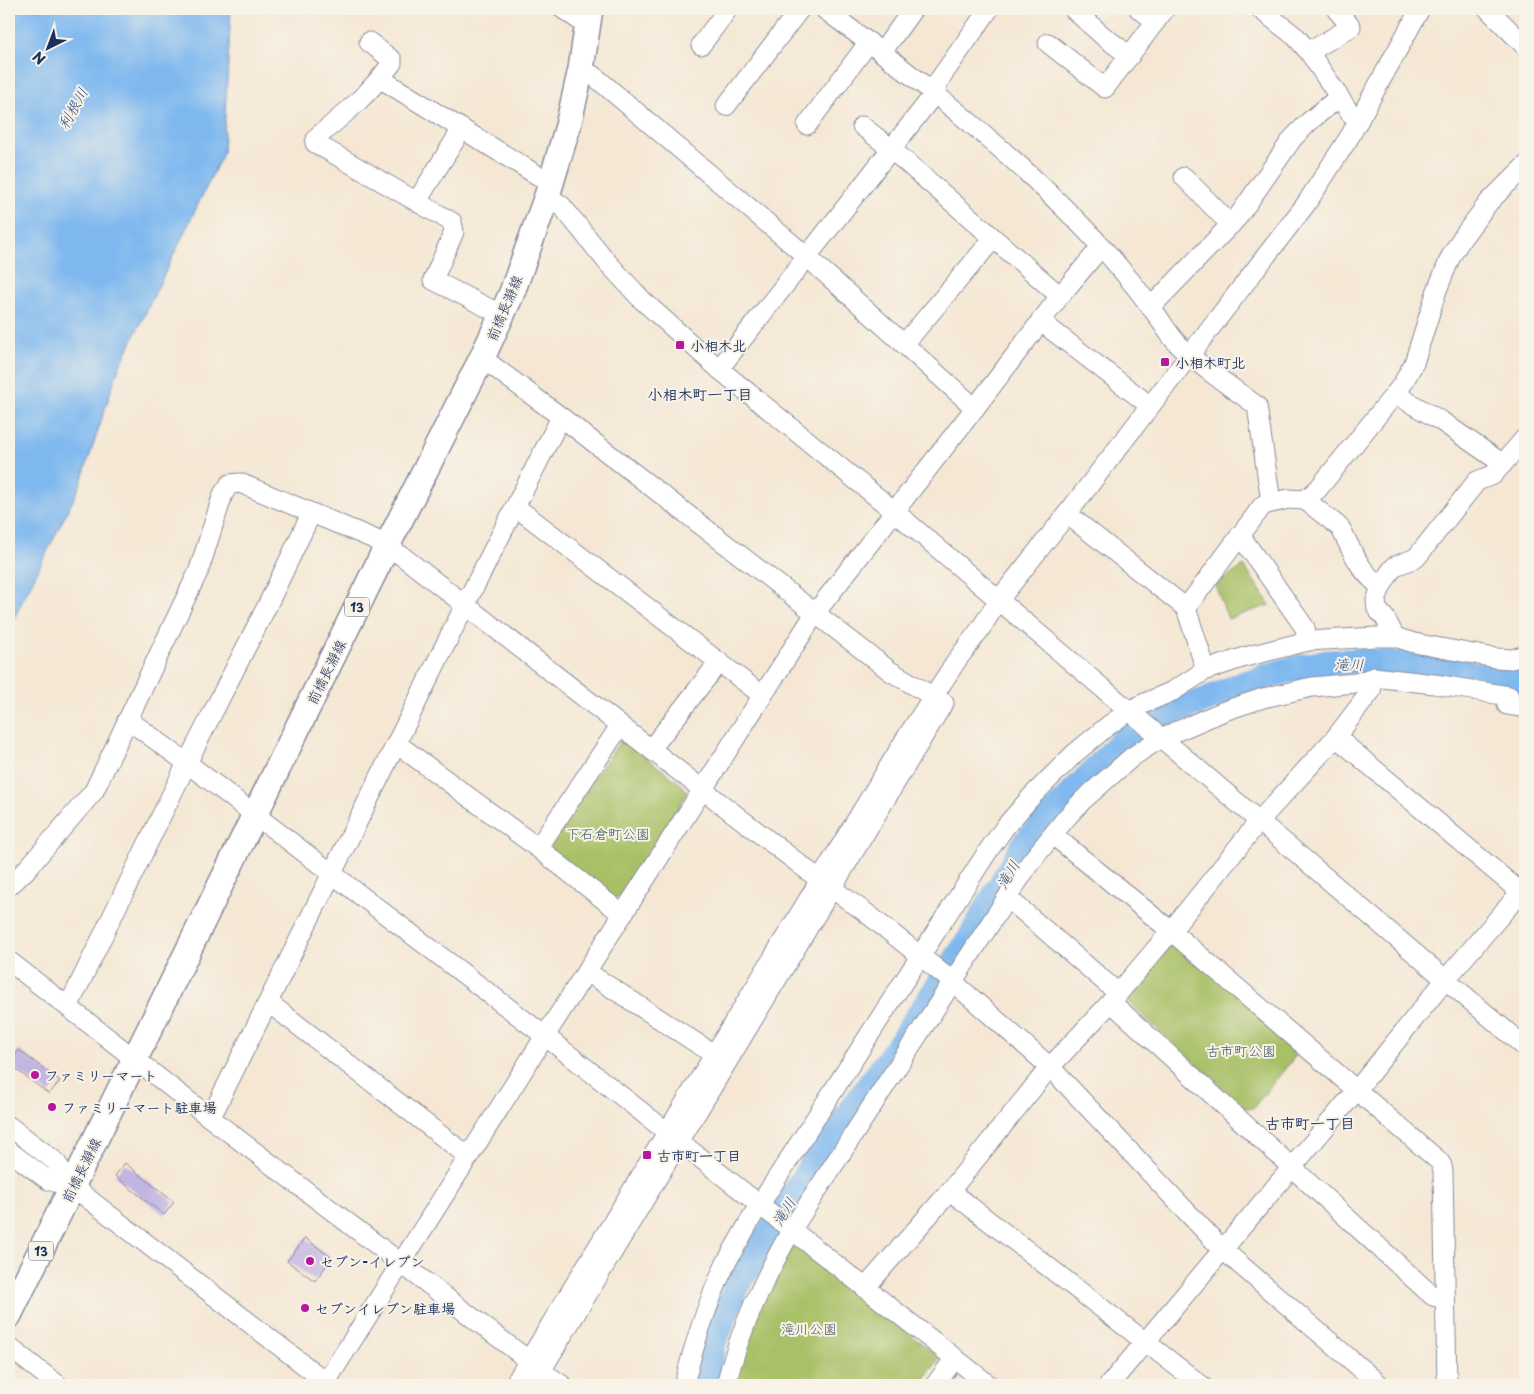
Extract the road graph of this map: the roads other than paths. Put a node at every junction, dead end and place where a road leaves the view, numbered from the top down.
1 (563, 9) edge
2 (728, 9) edge
3 (800, 9) edge
4 (824, 9) edge
5 (913, 9) edge
6 (988, 9) edge
7 (1072, 9) edge
8 (1140, 9) edge
9 (1336, 9) edge
10 (1420, 9) edge
11 (1488, 9) edge
12 (1263, 10) edge
13 (1160, 15) edge
14 (589, 16) edge
15 (368, 42) dead end
16 (1048, 43) dead end
17 (702, 45) dead end
18 (1525, 46) edge
19 (875, 47) junction
20 (1309, 52) junction
21 (1130, 56) junction
22 (581, 69) junction
23 (381, 79) junction
24 (934, 93) junction
25 (1338, 98) junction
26 (726, 106) dead end
27 (1359, 120) junction
28 (807, 125) dead end
29 (862, 126) dead end
30 (462, 129) junction
31 (890, 148) junction
32 (1525, 166) edge
33 (1184, 177) dead end
34 (549, 189) junction
35 (417, 201) junction
36 (1231, 225) junction
37 (993, 239) junction
38 (1101, 247) junction
39 (806, 256) junction
40 (1060, 296) junction
41 (1151, 307) junction
42 (502, 315) junction
43 (1040, 322) junction
44 (905, 343) junction
45 (1189, 355) junction
46 (482, 358) junction
47 (719, 369) junction
48 (1395, 394) junction
49 (1149, 405) junction
50 (975, 408) junction
51 (561, 417) junction
52 (1525, 438) edge
53 (1502, 464) junction
54 (1304, 500) junction
55 (1271, 502) junction
56 (514, 508) junction
57 (894, 511) junction
58 (311, 514) junction
59 (1067, 514) junction
60 (1240, 536) junction
61 (387, 546) junction
62 (1381, 587) junction
63 (998, 600) junction
64 (465, 605) junction
65 (1186, 608) junction
66 (816, 612) junction
67 (1396, 638) junction
68 (1308, 641) junction
69 (1525, 655) edge
70 (719, 662) junction
71 (1206, 670) junction
72 (1374, 677) junction
73 (762, 695) junction
74 (939, 700) junction
75 (1525, 708) edge
76 (1131, 713) junction
77 (127, 720) junction
78 (620, 726) junction
79 (1159, 736) junction
80 (1336, 737) junction
81 (397, 744) junction
82 (650, 749) junction
83 (187, 763) junction
84 (702, 789) junction
85 (256, 816) junction
86 (1259, 821) junction
87 (1053, 835) junction
88 (538, 848) junction
89 (331, 874) junction
90 (825, 884) junction
91 (9, 886) edge
92 (1524, 892) edge
93 (1006, 899) junction
94 (622, 914) junction
95 (1171, 931) junction
96 (922, 958) junction
97 (9, 961) edge
98 (586, 972) junction
99 (1446, 980) junction
100 (952, 981) junction
101 (1115, 997) junction
102 (269, 1003) junction
103 (67, 1006) junction
104 (545, 1036) junction
105 (1525, 1047) edge
106 (715, 1055) junction
107 (134, 1058) junction
108 (1050, 1067) junction
109 (1356, 1091) junction
110 (209, 1117) junction
111 (9, 1126) edge
112 (673, 1137) junction
113 (9, 1150) edge
114 (469, 1157) junction
115 (1291, 1168) junction
116 (73, 1186) junction
117 (950, 1191) junction
118 (760, 1204) junction
119 (792, 1229) junction
120 (1222, 1249) junction
121 (400, 1263) junction
122 (865, 1288) junction
123 (1445, 1298) junction
124 (9, 1315) edge
125 (1145, 1343) junction
126 (9, 1347) edge
127 (955, 1358) junction
128 (533, 1372) edge
129 (326, 1384) edge
130 (58, 1385) edge
131 (514, 1385) edge
132 (562, 1385) edge
133 (684, 1385) edge
134 (726, 1385) edge
135 (935, 1385) edge
136 (988, 1385) edge
137 (1109, 1385) edge
138 (1201, 1385) edge
139 (1380, 1385) edge
140 (1447, 1385) edge

1 - 14 street
2 - 17 street
3 - 26 street
4 - 19 street
5 - 19 street
6 - 24 street
7 - 21 street
8 - 13 street
9 - 20 street
10 - 27 street
11 - 18 street
12 - 20 street
13 - 21 street
14 - 22 main road, 前橋長瀞線 / 13
15 - 23 street
16 - 21 street
19 - 24 street
19 - 28 street
20 - 25 street
22 - 34 main road, 前橋長瀞線 / 13
22 - 39 street
23 - 30 street
23 - 35 street
24 - 31 street
24 - 38 street
25 - 27 street
25 - 36 street
27 - 45 street
29 - 31 street
30 - 34 street
30 - 35 street
31 - 37 street
31 - 39 street
32 - 48 street
33 - 36 street
34 - 42 main road, 前橋長瀞線 / 13
34 - 47 street
35 - 42 street
36 - 41 street
37 - 40 street
37 - 44 street
38 - 40 street
38 - 41 street
39 - 44 street
39 - 47 street
40 - 43 street
41 - 45 street
42 - 46 main road, 前橋長瀞線 / 13
43 - 49 street
43 - 50 street
44 - 50 street
45 - 49 street
45 - 55 street
46 - 51 street
46 - 61 main road, 前橋長瀞線 / 13
47 - 57 street
48 - 53 street
48 - 54 street
49 - 59 street
50 - 57 street
51 - 56 street
51 - 66 street
52 - 53 street
53 - 62 street
54 - 55 street
54 - 62 street
55 - 60 street
56 - 64 street
56 - 70 street
57 - 63 street
57 - 66 street
58 - 61 street
58 - 77 street
58 - 83 street
59 - 63 street
59 - 65 street
60 - 65 street
60 - 68 street
61 - 64 street
61 - 85 main road, 前橋長瀞線 / 13
62 - 67 street
63 - 74 street
63 - 76 street
64 - 78 street
64 - 81 street
65 - 71 street
66 - 73 street
66 - 74 street
67 - 68 street
67 - 69 street
68 - 71 street
70 - 73 street
70 - 82 street
71 - 76 street
72 - 75 street
72 - 79 street
72 - 80 street
73 - 84 street
74 - 90 street
76 - 79 street
76 - 96 street
77 - 83 street
77 - 91 street
78 - 82 street
78 - 88 street
79 - 86 street
79 - 87 street
80 - 86 street
80 - 92 street
81 - 88 street
81 - 89 street
82 - 84 street
83 - 85 street
83 - 103 street
84 - 90 street
84 - 94 street
85 - 89 street
85 - 107 main road, 前橋長瀞線 / 13
86 - 95 street
86 - 99 street
87 - 93 street
87 - 95 street
88 - 94 street
89 - 102 street
89 - 104 street
90 - 96 street
90 - 106 street
90 - 112 street
92 - 99 street
93 - 100 street
93 - 101 street
94 - 98 street
95 - 101 street
95 - 109 street
96 - 100 street
96 - 118 street
97 - 103 street
98 - 104 street
98 - 106 street
99 - 105 street
99 - 109 street
100 - 108 street
100 - 119 street
101 - 108 street
101 - 115 street
102 - 110 street
102 - 114 street
103 - 107 street
104 - 112 street
104 - 114 street
106 - 112 street
107 - 110 street
107 - 116 main road, 前橋長瀞線 / 13
108 - 117 street
108 - 120 street
109 - 115 street
109 - 123 street
110 - 121 street
111 - 116 street
112 - 118 street
112 - 128 street
113 - 116 street
114 - 121 street
115 - 120 street
115 - 123 street
116 - 124 main road, 前橋長瀞線 / 13
116 - 129 street
117 - 122 street
117 - 125 street
118 - 119 street
118 - 133 street
119 - 122 street
119 - 134 street
120 - 125 street
120 - 139 street
121 - 128 street
121 - 129 street
122 - 127 street
123 - 140 street
125 - 137 street
125 - 138 street
126 - 130 street
127 - 135 street
127 - 136 street
128 - 131 street
128 - 132 street

